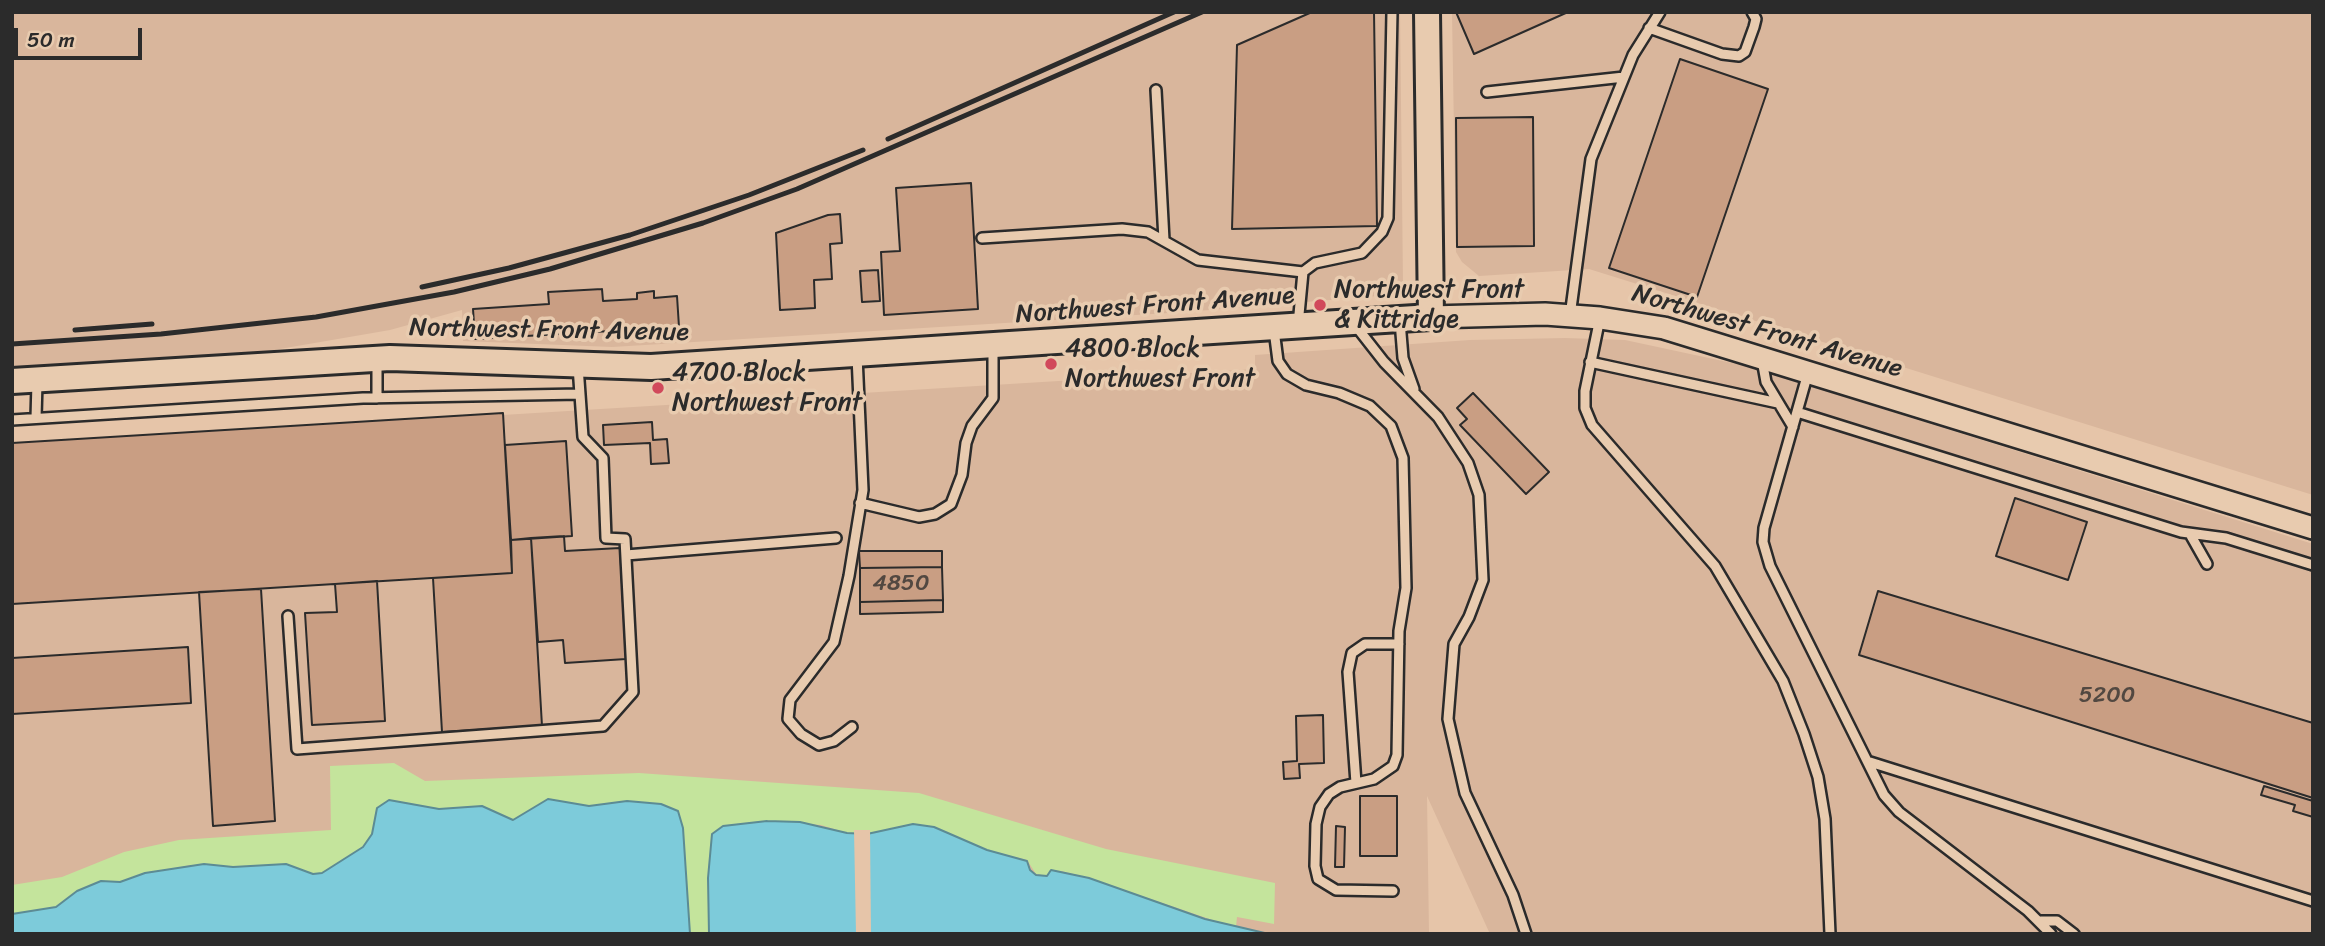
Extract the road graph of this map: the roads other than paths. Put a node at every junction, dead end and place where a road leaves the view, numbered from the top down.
1 (1392, 12) edge
2 (1427, 12) edge
3 (1660, 12) edge
4 (1752, 12) edge
5 (1649, 28) junction
6 (1624, 77) junction
7 (1156, 90) dead end
8 (1487, 92) dead end
9 (982, 238) dead end
10 (1164, 240) junction
11 (1303, 272) junction
12 (1570, 316) junction
13 (1431, 317) junction
14 (1600, 317) junction
15 (1400, 319) junction
16 (1354, 323) junction
17 (1286, 327) junction
18 (992, 346) junction
19 (857, 354) junction
20 (1761, 356) junction
21 (377, 359) junction
22 (1590, 362) junction
23 (578, 366) junction
24 (1809, 371) junction
25 (37, 380) junction
26 (12, 382) edge
27 (580, 394) junction
28 (377, 398) junction
29 (1420, 399) junction
30 (1778, 403) junction
31 (1797, 412) junction
32 (36, 418) junction
33 (12, 419) edge
34 (1793, 427) junction
35 (860, 503) junction
36 (2313, 528) edge
37 (2190, 534) junction
38 (836, 538) dead end
39 (626, 555) junction
40 (2207, 564) dead end
41 (2313, 565) edge
42 (288, 616) dead end
43 (1399, 644) junction
44 (852, 727) dead end
45 (1870, 762) junction
46 (1356, 783) junction
47 (1393, 891) dead end
48 (2313, 901) edge
49 (2041, 921) junction
50 (1526, 934) edge
51 (1830, 934) edge
52 (2051, 934) edge
53 (2074, 934) edge

1 - 11 lane
2 - 13 main road
3 - 5 lane
4 - 5 lane
5 - 6 lane
6 - 8 lane
6 - 12 lane
7 - 10 lane
9 - 10 lane
10 - 11 lane
11 - 17 lane
12 - 13 street, Northwest Front Avenue
12 - 14 street, Northwest Front Avenue
13 - 15 main road, Northwest Front Avenue
14 - 20 street, Northwest Front Avenue
14 - 22 lane
15 - 16 main road, Northwest Front Avenue
15 - 29 lane
16 - 17 main road, Northwest Front Avenue
16 - 29 lane
17 - 18 main road, Northwest Front Avenue
17 - 43 lane
18 - 19 main road, Northwest Front Avenue
18 - 35 lane
19 - 23 main road, Northwest Front Avenue
19 - 35 lane
20 - 24 street, Northwest Front Avenue
20 - 30 lane
21 - 23 main road, Northwest Front Avenue
21 - 25 main road, Northwest Front Avenue
21 - 28 lane
22 - 30 lane
22 - 51 lane
23 - 27 lane
24 - 31 lane
24 - 36 street, Northwest Front Avenue
25 - 26 main road, Northwest Front Avenue
25 - 32 lane
27 - 28 lane
27 - 39 lane
28 - 32 lane
29 - 50 lane
30 - 34 lane
31 - 34 lane
31 - 37 lane
32 - 33 lane
34 - 45 lane
35 - 44 lane
37 - 40 lane
37 - 41 lane
38 - 39 lane
39 - 42 lane
43 - 46 lane
43 - 46 lane
45 - 48 lane
45 - 49 lane
46 - 47 lane
49 - 52 lane
49 - 53 lane

